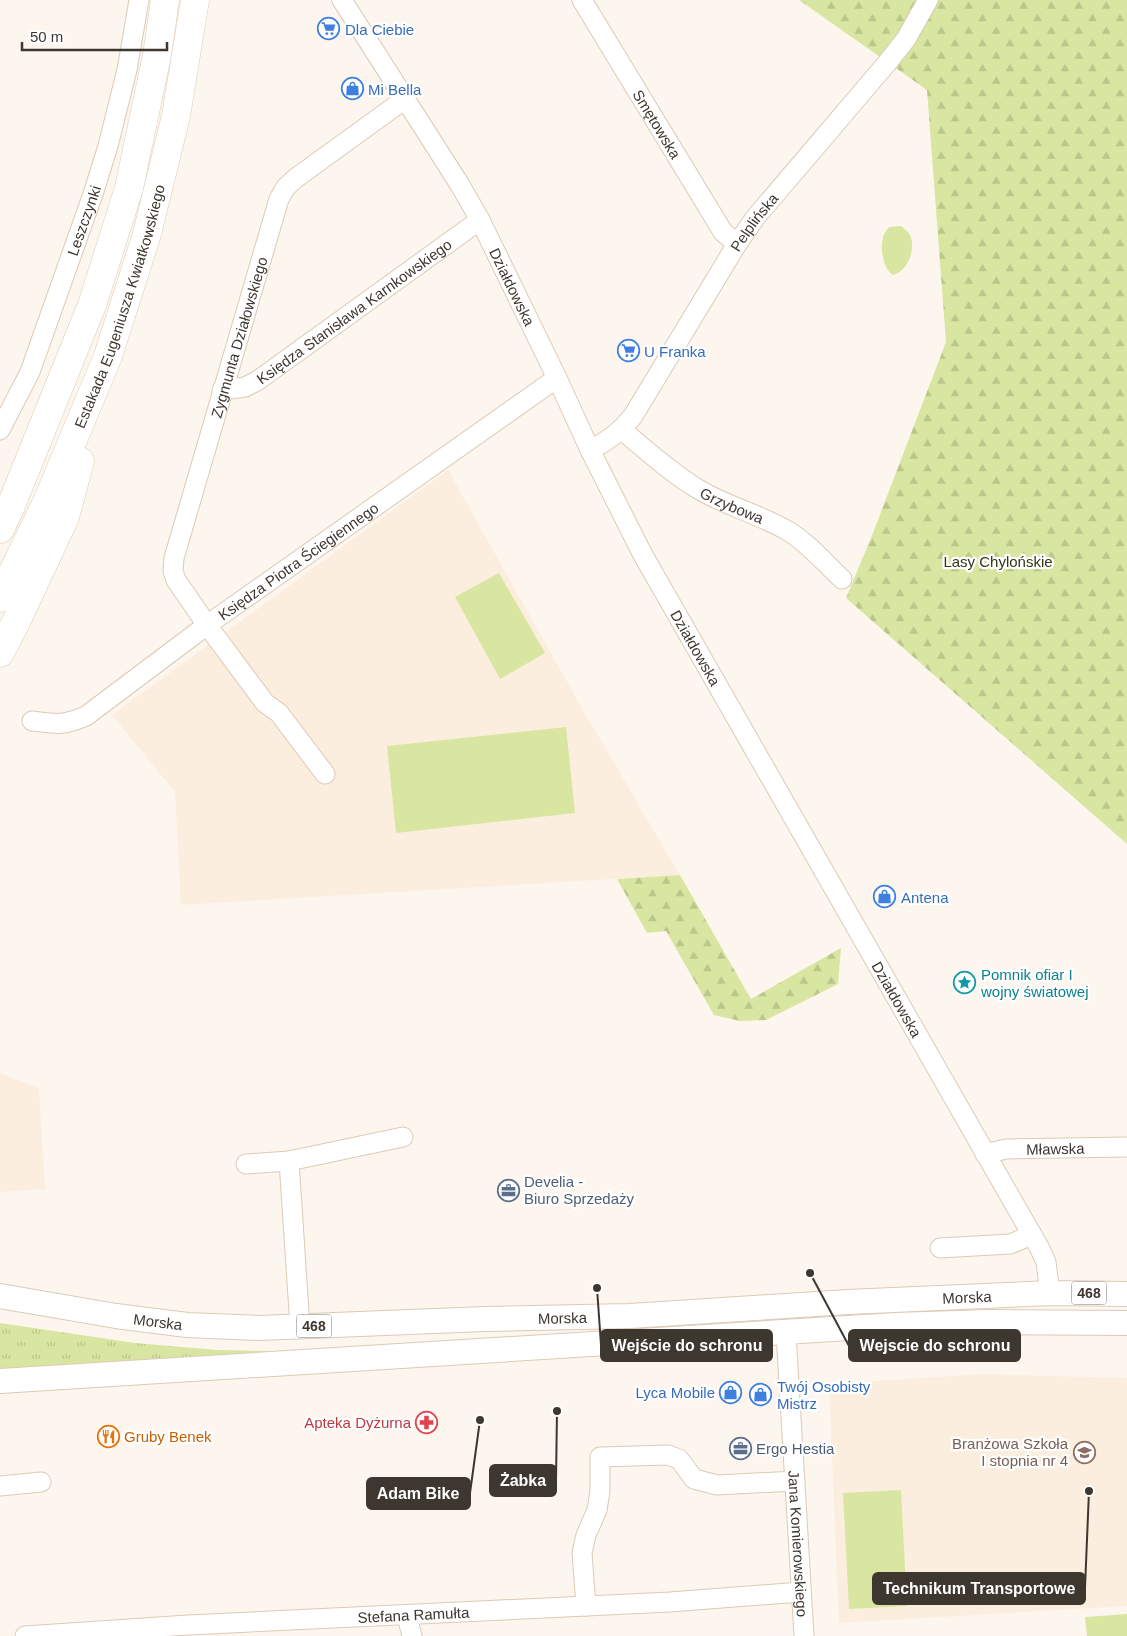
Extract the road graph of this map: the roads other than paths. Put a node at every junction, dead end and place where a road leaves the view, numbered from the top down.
1 (139, 0) edge
2 (165, 0) edge
3 (195, 0) edge
4 (342, 0) edge
5 (582, 0) edge
6 (928, 0) edge
7 (405, 99) junction
8 (480, 220) junction
9 (736, 244) junction
10 (108, 356) junction
11 (557, 378) junction
12 (222, 390) junction
13 (53, 400) junction
14 (0, 430) edge
15 (622, 430) junction
16 (590, 450) junction
17 (0, 485) edge
18 (0, 529) edge
19 (842, 579) dead end
20 (0, 598) edge
21 (207, 625) junction
22 (0, 653) edge
23 (32, 721) dead end
24 (325, 774) dead end
25 (403, 1137) dead end
26 (1127, 1147) edge
27 (985, 1154) junction
28 (289, 1161) junction
29 (246, 1164) dead end
30 (1032, 1235) junction
31 (940, 1248) dead end
32 (1050, 1293) junction
33 (1127, 1294) edge
34 (0, 1296) edge
35 (1127, 1323) edge
36 (300, 1327) junction
37 (786, 1333) junction
38 (0, 1381) edge
39 (795, 1481) junction
40 (41, 1482) dead end
41 (0, 1486) edge
42 (801, 1592) junction
43 (586, 1606) junction
44 (407, 1616) junction
45 (189, 1631) edge
46 (25, 1636) edge
47 (412, 1636) edge
48 (804, 1636) edge

1 - 14 street, Leszczynki
2 - 13 highway, Estakada Eugeniusza Kwiatkowskiego
3 - 10 highway, Estakada Eugeniusza Kwiatkowskiego
4 - 7 street, Działdowska
5 - 9 street, Smętowska
6 - 9 street, Pelplińska
7 - 8 street, Działdowska
7 - 12 street, Zygmunta Działowskiego
8 - 11 street, Działdowska
8 - 12 street, Księdza Stanisława Karnkowskiego
9 - 15 street, Pelplińska
10 - 20 highway, Estakada Eugeniusza Kwiatkowskiego
10 - 22 highway
11 - 16 street, Działdowska
11 - 21 street, Księdza Piotra Ściegiennego
12 - 21 street, Zygmunta Działowskiego
13 - 17 highway
13 - 18 highway, Estakada Eugeniusza Kwiatkowskiego
15 - 16 street, Pelplińska
15 - 19 street, Grzybowa
16 - 27 street, Działdowska
21 - 23 street, Księdza Piotra Ściegiennego
21 - 24 street, Zygmunta Działowskiego
25 - 28 street
26 - 27 street, Mławska
27 - 30 street, Działdowska
28 - 29 street
28 - 36 street
30 - 31 street
30 - 32 street, Działdowska
32 - 33 main road, Morska / 468
32 - 36 main road, Morska / 468
34 - 36 main road, Morska / 468
35 - 37 main road, Morska / 468
37 - 38 main road, Morska / 468
37 - 39 street, Jana Komierowskiego
39 - 42 street, Jana Komierowskiego
39 - 43 street
40 - 41 street
42 - 43 street, Stefana Ramułta
42 - 48 street, Jana Komierowskiego
43 - 44 street, Stefana Ramułta
44 - 45 street, Stefana Ramułta
44 - 47 street
45 - 46 street, Stefana Ramułta

